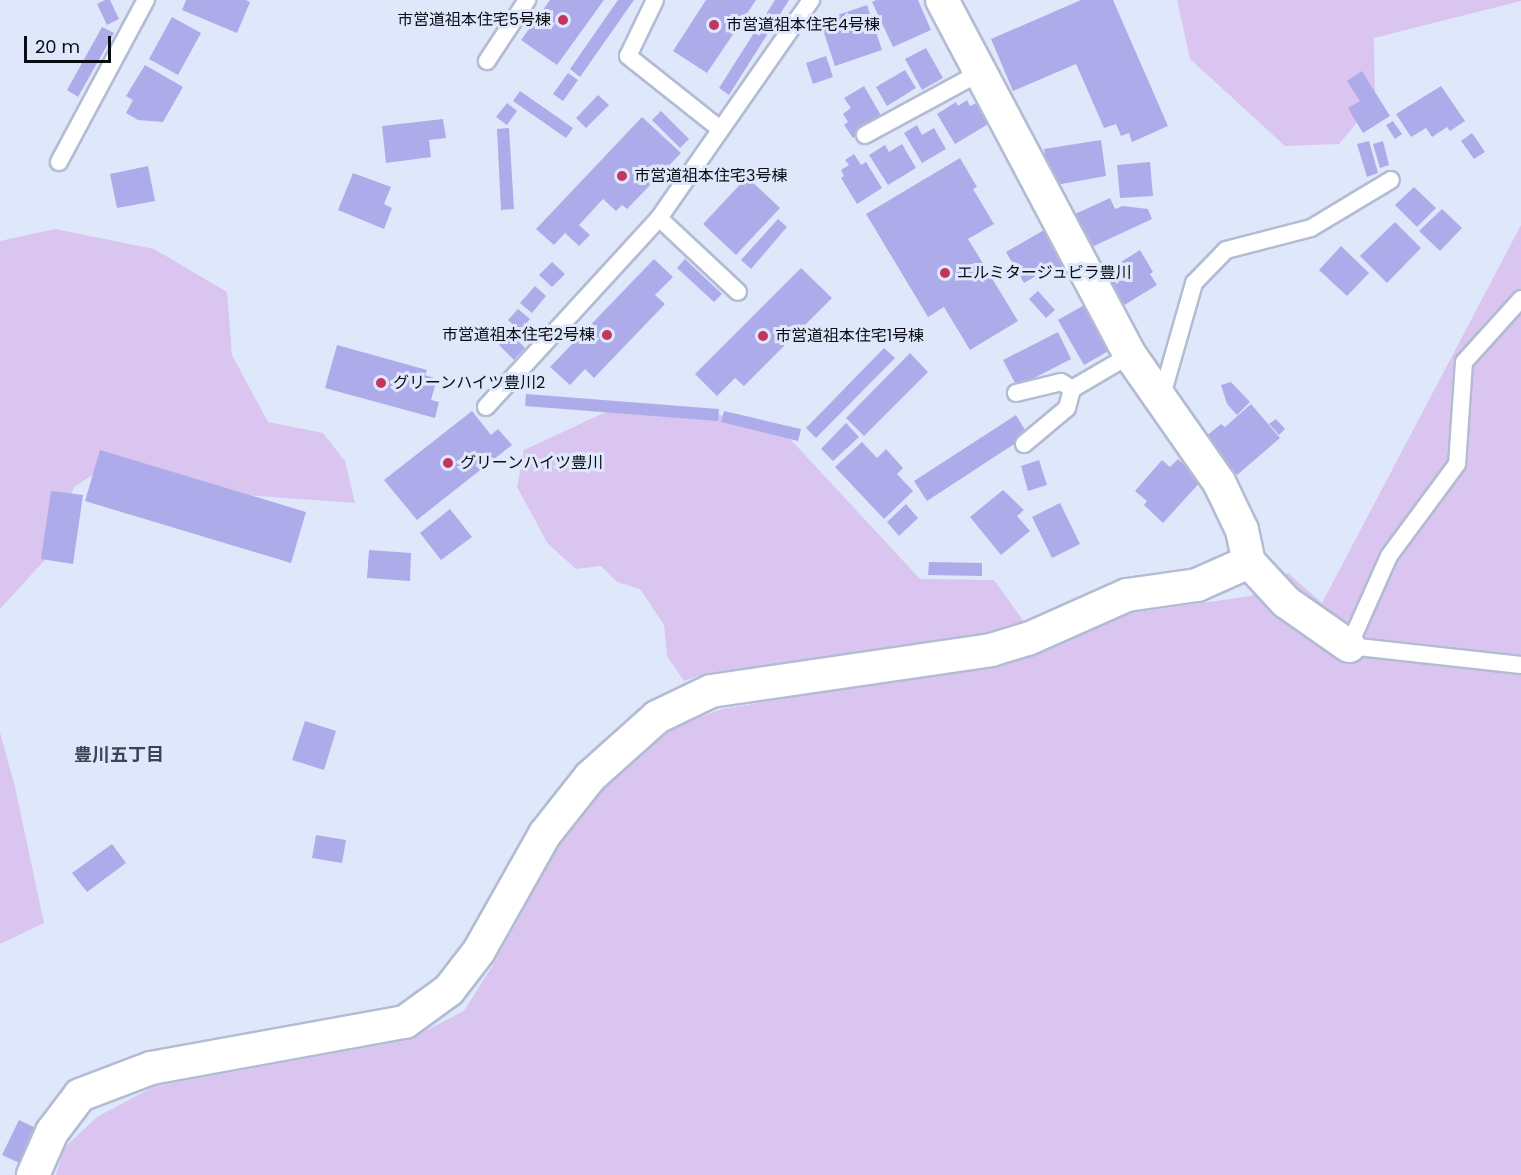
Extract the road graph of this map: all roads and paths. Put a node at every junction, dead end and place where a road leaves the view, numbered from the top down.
1 (146, 0) edge
2 (527, 0) edge
3 (655, 0) edge
4 (811, 0) edge
5 (942, 0) edge
6 (487, 61) dead end
7 (979, 73) junction
8 (720, 129) junction
9 (865, 135) dead end
10 (59, 162) dead end
11 (1391, 180) dead end
12 (659, 218) junction
13 (738, 292) dead end
14 (1521, 300) edge
15 (1130, 355) junction
16 (1072, 389) junction
17 (1017, 393) dead end
18 (1161, 399) junction
19 (486, 407) dead end
20 (1024, 444) dead end
21 (1249, 562) junction
22 (1349, 646) junction
23 (1521, 665) edge
24 (33, 1175) edge

1 - 10 lane
2 - 6 lane
3 - 8 lane
4 - 8 lane
5 - 7 street
7 - 9 lane
7 - 15 street
8 - 12 lane
11 - 18 lane
12 - 13 lane
12 - 19 lane
14 - 22 lane
15 - 16 lane
15 - 18 street
16 - 17 lane
16 - 20 lane
18 - 21 street
21 - 22 street
21 - 24 street
22 - 23 lane

